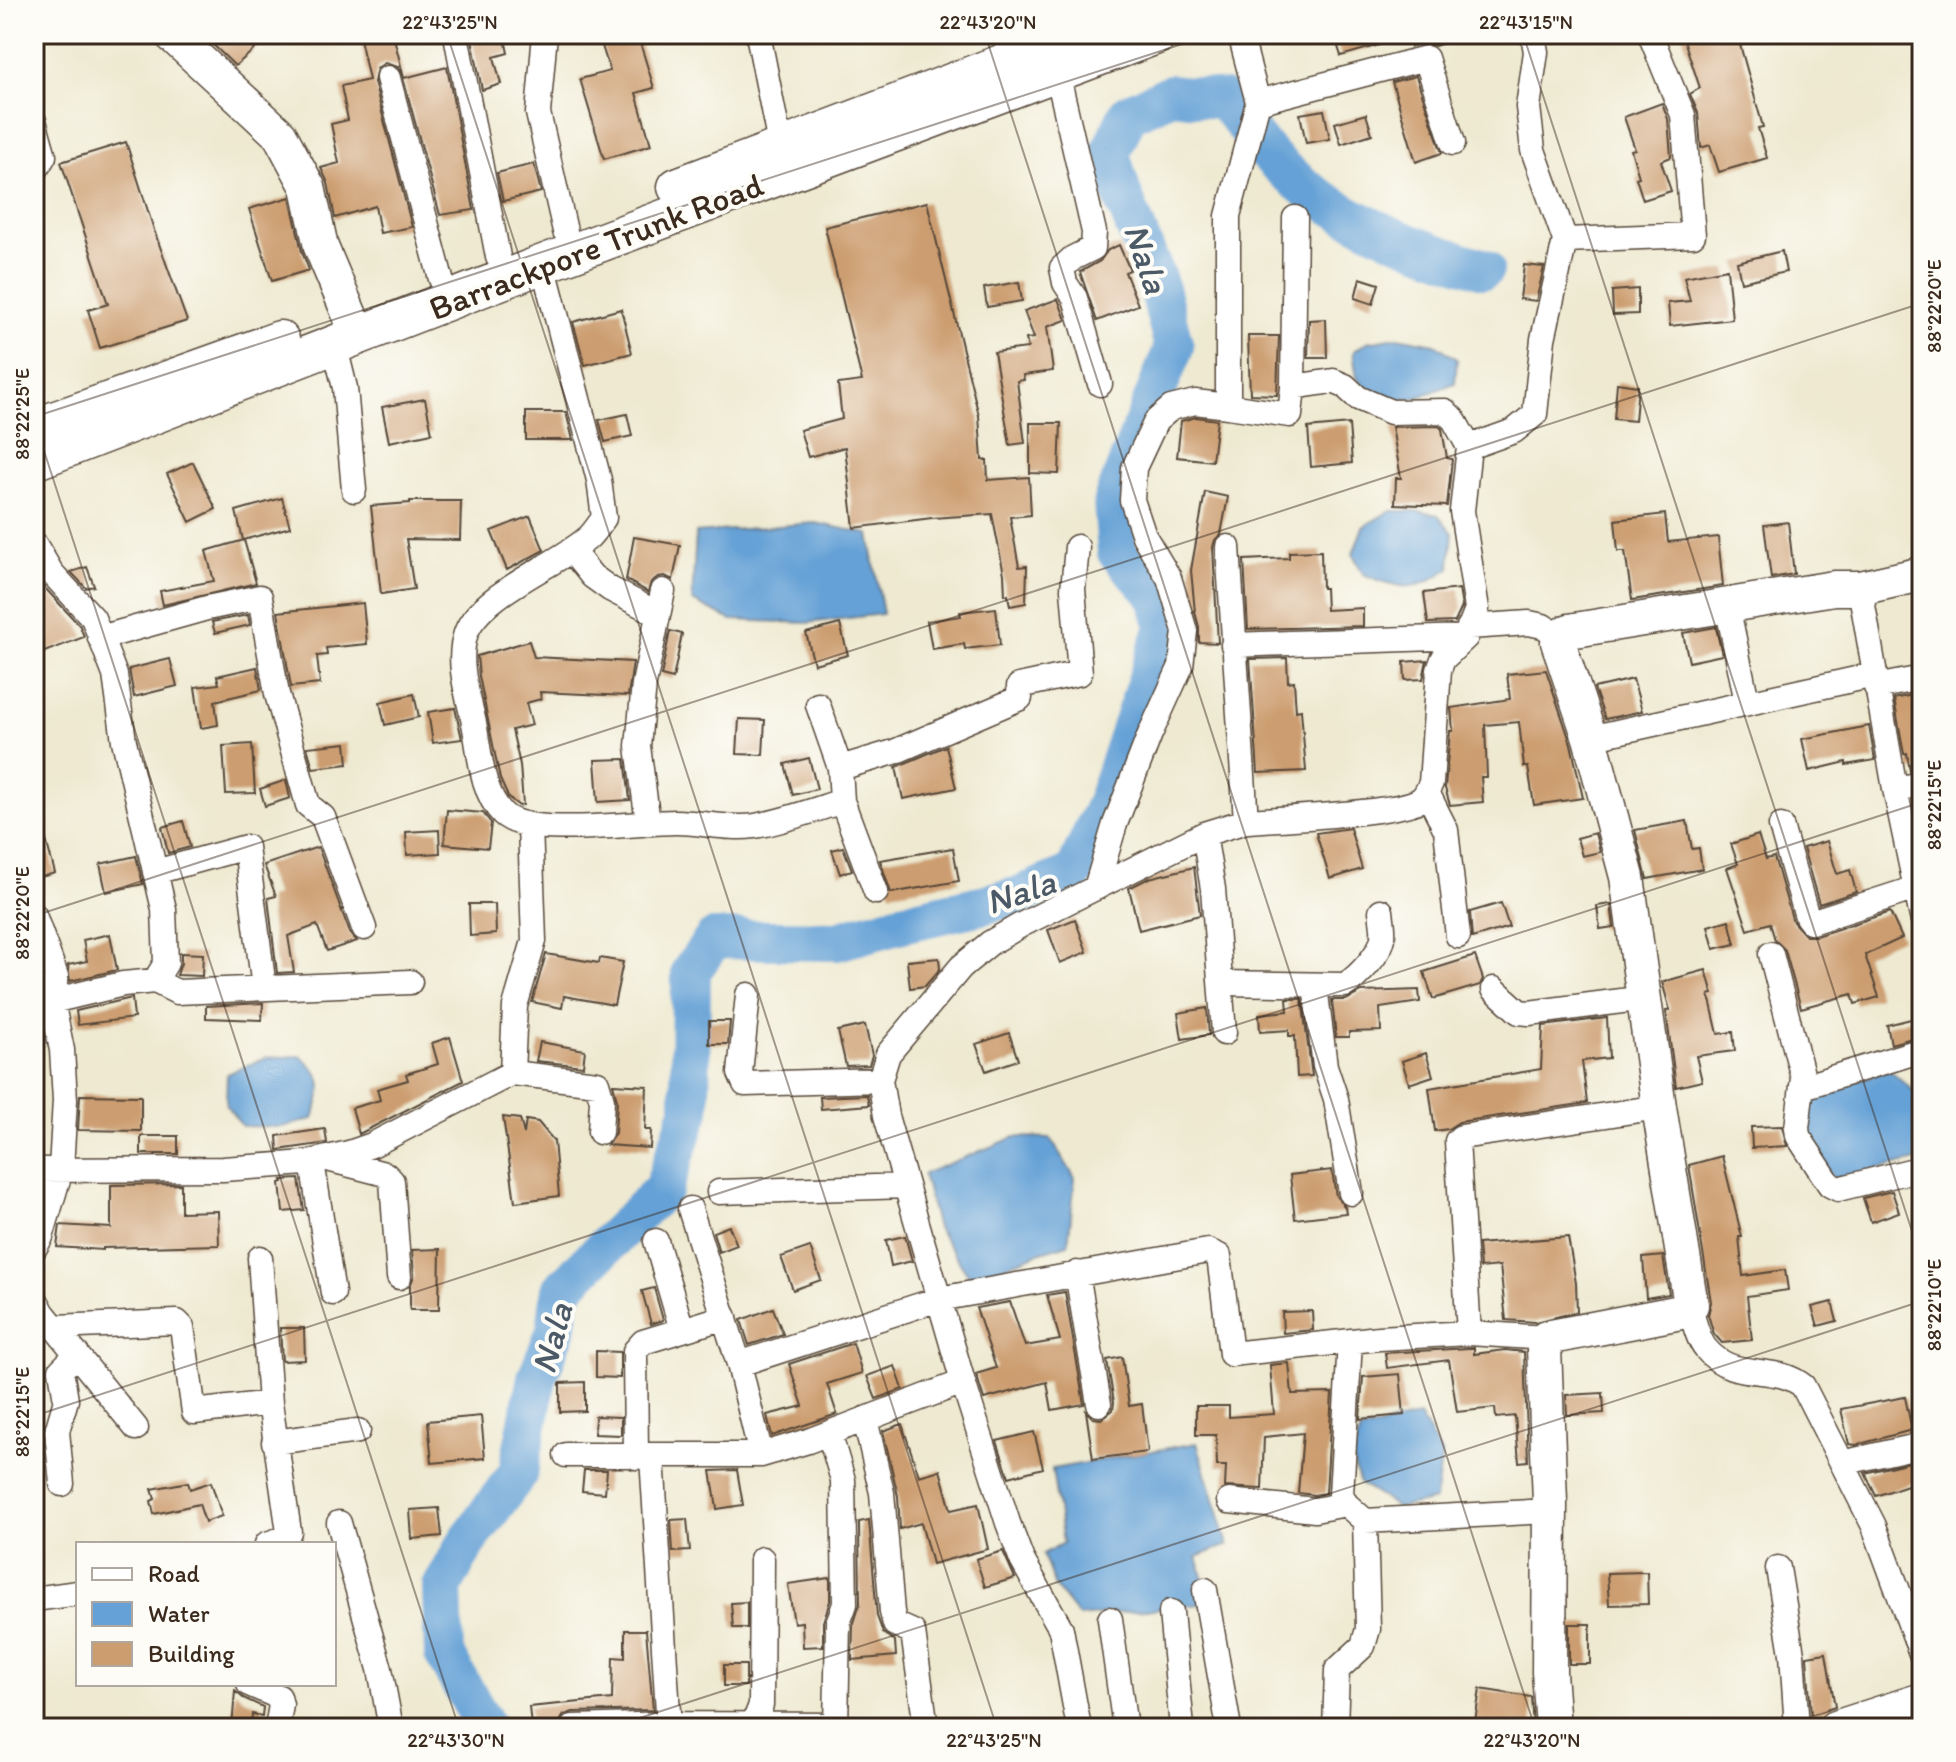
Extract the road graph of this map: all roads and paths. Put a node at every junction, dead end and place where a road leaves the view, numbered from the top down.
1 (171, 34) edge
2 (545, 34) edge
3 (758, 34) edge
4 (1080, 34) edge
5 (1159, 34) edge
6 (1240, 34) edge
7 (1533, 34) edge
8 (1650, 34) edge
9 (456, 35) edge
10 (1046, 52) edge
11 (388, 78) dead end
12 (1258, 102) junction
13 (34, 121) edge
14 (1453, 143) dead end
15 (783, 160) junction
16 (34, 173) edge
17 (1295, 218) dead end
18 (565, 231) junction
19 (1565, 240) junction
20 (498, 257) junction
21 (543, 264) junction
22 (441, 279) junction
23 (348, 333) junction
24 (1100, 384) dead end
25 (1293, 387) junction
26 (1228, 406) junction
27 (34, 428) edge
28 (1469, 447) junction
29 (34, 461) edge
30 (354, 490) dead end
31 (34, 543) edge
32 (1077, 547) dead end
33 (1228, 547) dead end
34 (571, 550) junction
35 (1922, 574) edge
36 (1860, 588) junction
37 (1727, 605) junction
38 (1468, 632) junction
39 (1560, 637) junction
40 (100, 638) junction
41 (1233, 645) junction
42 (1922, 678) edge
43 (1875, 681) junction
44 (1747, 702) junction
45 (818, 705) dead end
46 (1590, 738) junction
47 (840, 768) junction
48 (1922, 784) edge
49 (1895, 789) junction
50 (1427, 792) junction
51 (842, 801) junction
52 (1246, 821) junction
53 (648, 823) junction
54 (530, 825) junction
55 (1781, 826) dead end
56 (1204, 834) junction
57 (155, 872) junction
58 (1096, 888) junction
59 (1916, 888) junction
60 (876, 892) dead end
61 (1381, 911) dead end
62 (34, 915) edge
63 (1922, 917) edge
64 (364, 928) dead end
65 (1458, 936) dead end
66 (1771, 954) dead end
67 (155, 981) junction
68 (410, 982) dead end
69 (1221, 983) junction
70 (1315, 986) junction
71 (264, 988) junction
72 (1494, 989) dead end
73 (748, 995) dead end
74 (1645, 998) junction
75 (52, 1001) junction
76 (1224, 1033) dead end
77 (1922, 1050) edge
78 (512, 1073) junction
79 (880, 1080) junction
80 (1803, 1087) junction
81 (1659, 1107) junction
82 (600, 1132) dead end
83 (320, 1161) junction
84 (1922, 1168) edge
85 (61, 1169) junction
86 (34, 1170) edge
87 (906, 1186) junction
88 (719, 1192) dead end
89 (1351, 1193) dead end
90 (690, 1209) dead end
91 (656, 1241) dead end
92 (34, 1249) edge
93 (260, 1258) dead end
94 (1077, 1273) junction
95 (399, 1277) dead end
96 (333, 1293) dead end
97 (34, 1297) edge
98 (939, 1299) junction
99 (1690, 1308) junction
100 (725, 1317) junction
101 (55, 1327) junction
102 (682, 1330) junction
103 (1469, 1333) junction
104 (1546, 1338) junction
105 (1350, 1342) junction
106 (77, 1354) junction
107 (739, 1364) junction
108 (963, 1382) junction
109 (270, 1403) junction
110 (1099, 1404) dead end
111 (865, 1419) junction
112 (136, 1428) dead end
113 (358, 1431) dead end
114 (829, 1433) junction
115 (1922, 1441) edge
116 (274, 1442) junction
117 (566, 1455) dead end
118 (761, 1455) junction
119 (644, 1457) junction
120 (1842, 1463) junction
121 (62, 1484) dead end
122 (1229, 1501) dead end
123 (1346, 1504) junction
124 (1549, 1511) junction
125 (1365, 1521) junction
126 (339, 1523) dead end
127 (273, 1542) edge
128 (762, 1559) dead end
129 (1778, 1568) dead end
130 (1205, 1590) dead end
131 (76, 1593) edge
132 (34, 1599) edge
133 (1171, 1612) dead end
134 (1110, 1619) dead end
135 (1922, 1656) edge
136 (254, 1686) edge
137 (1922, 1700) edge
138 (669, 1726) edge
139 (752, 1726) edge
140 (573, 1727) edge
141 (836, 1727) edge
142 (277, 1728) edge
143 (391, 1728) edge
144 (926, 1728) edge
145 (1079, 1728) edge
146 (1125, 1728) edge
147 (1182, 1728) edge
148 (1229, 1728) edge
149 (1335, 1728) edge
150 (1553, 1728) edge
151 (1797, 1728) edge
152 (1835, 1728) edge

1 - 23 street
2 - 18 street
3 - 15 street
4 - 10 main road, Barrackpore Trunk Road
5 - 10 main road, Barrackpore Trunk Road
6 - 12 street
7 - 19 street
8 - 19 street
9 - 20 street
10 - 15 main road, Barrackpore Trunk Road
10 - 24 street
11 - 22 street
12 - 14 street
12 - 26 street
13 - 16 street
15 - 18 main road, Barrackpore Trunk Road
15 - 21 main road, Barrackpore Trunk Road
17 - 25 street
18 - 20 main road, Barrackpore Trunk Road
19 - 28 street
20 - 22 main road, Barrackpore Trunk Road
21 - 23 main road, Barrackpore Trunk Road
21 - 34 street
22 - 23 main road, Barrackpore Trunk Road
23 - 27 main road, Barrackpore Trunk Road
23 - 29 main road, Barrackpore Trunk Road
23 - 30 street
25 - 26 street
25 - 28 street
26 - 58 street
28 - 38 street
31 - 40 street
32 - 47 street
33 - 41 street
34 - 53 street
34 - 54 street
35 - 36 street
36 - 37 street
36 - 43 street
37 - 39 street
37 - 44 street
38 - 39 street
38 - 41 street
38 - 50 street
39 - 46 street
40 - 57 street
40 - 64 street
41 - 52 street
42 - 43 street
43 - 44 street
43 - 49 street
44 - 46 street
45 - 47 street
46 - 74 street
47 - 51 street
48 - 49 street
49 - 59 street
50 - 52 street
50 - 65 street
51 - 53 street
51 - 60 street
52 - 56 street
53 - 54 street
54 - 78 street
55 - 59 street
56 - 58 street
56 - 69 street
57 - 67 street
57 - 71 street
58 - 79 street
59 - 63 street
61 - 70 street
62 - 75 street
66 - 80 street
67 - 71 street
67 - 75 street
68 - 71 street
69 - 70 street
69 - 76 street
70 - 89 street
72 - 74 street
73 - 79 street
74 - 81 street
75 - 85 street
77 - 80 street
78 - 82 street
78 - 83 street
79 - 87 street
80 - 84 street
81 - 99 street
81 - 103 street
83 - 85 street
83 - 95 street
83 - 96 street
85 - 86 street
85 - 92 street
87 - 88 street
87 - 98 street
90 - 100 street
91 - 102 street
93 - 109 street
94 - 98 street
94 - 105 street
94 - 110 street
97 - 101 street
98 - 107 street
98 - 108 street
99 - 104 street
99 - 120 street
100 - 102 street
100 - 107 street
101 - 106 street
101 - 109 street
102 - 119 street
103 - 104 street
103 - 105 street
104 - 124 street
105 - 123 street
106 - 112 street
106 - 121 street
107 - 118 street
108 - 111 street
108 - 145 street
109 - 116 street
111 - 114 street
111 - 144 street
113 - 116 street
114 - 118 street
114 - 141 street
115 - 120 street
116 - 127 street
117 - 119 street
118 - 119 street
119 - 138 street
120 - 135 street
122 - 123 street
123 - 125 street
124 - 125 street
124 - 150 street
125 - 149 street
126 - 143 street
128 - 139 street
129 - 151 street
130 - 148 street
131 - 132 street
133 - 147 street
134 - 146 street
136 - 142 street
137 - 152 street
138 - 139 street
138 - 140 street
139 - 141 street

